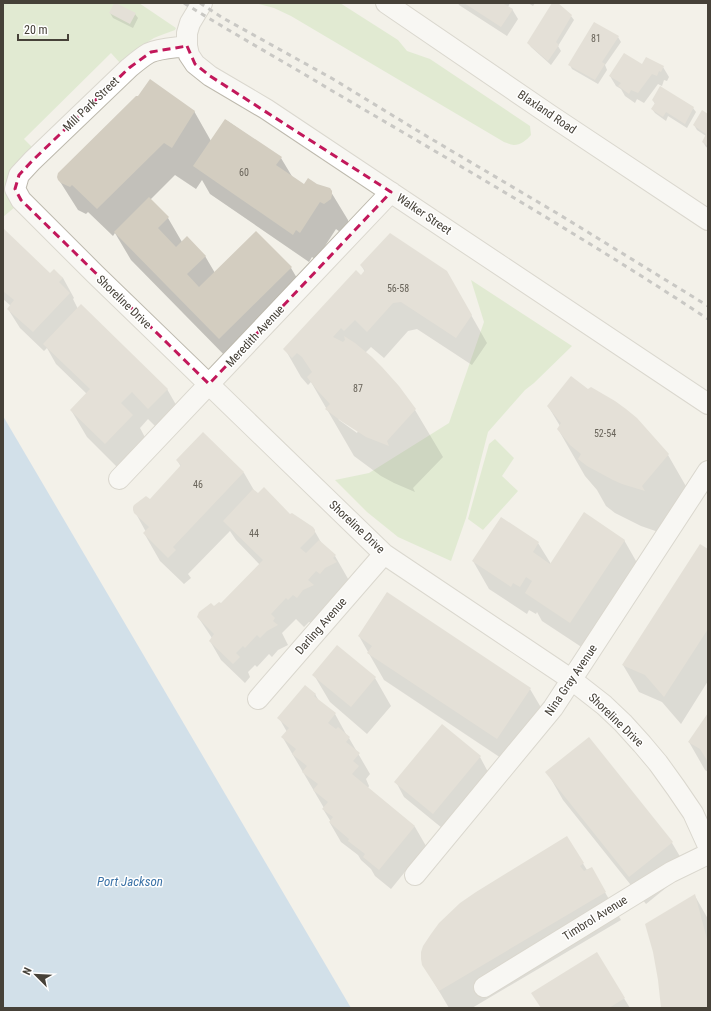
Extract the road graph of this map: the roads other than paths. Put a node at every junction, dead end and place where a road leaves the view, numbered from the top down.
1 (202, 3) edge
2 (386, 3) edge
3 (186, 46) junction
4 (15, 189) joint
5 (391, 192) junction
6 (708, 220) edge
7 (209, 384) junction
8 (708, 404) edge
9 (708, 471) edge
10 (120, 479) dead end
11 (384, 554) junction
12 (572, 680) junction
13 (258, 699) dead end
14 (708, 846) edge
15 (708, 854) edge
16 (415, 875) dead end
17 (484, 987) dead end

1 - 3 street
2 - 6 street, Blaxland Road
3 - 4 street, Mill Park Street
3 - 5 street, Walker Street
4 - 7 street, Shoreline Drive
5 - 7 street, Meredith Avenue
5 - 8 street, Walker Street
7 - 10 street, Meredith Avenue
7 - 11 street, Shoreline Drive
9 - 12 street, Nina Gray Avenue
11 - 12 street, Shoreline Drive
11 - 13 street, Darling Avenue
12 - 14 street, Shoreline Drive
12 - 16 street, Nina Gray Avenue
15 - 17 street, Timbrol Avenue

